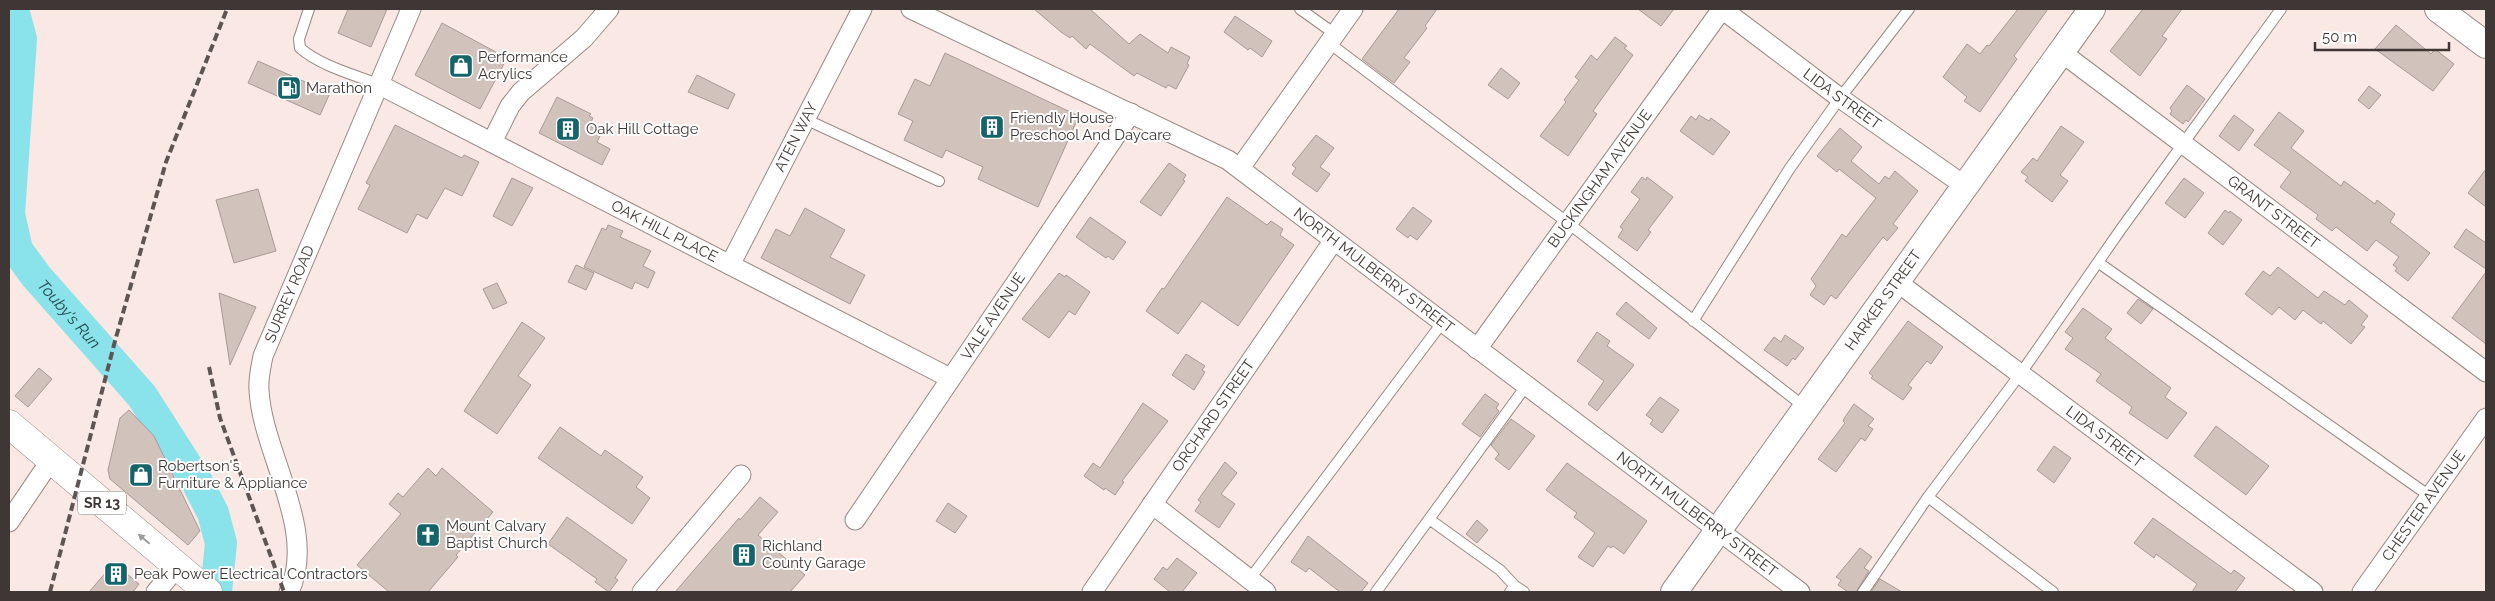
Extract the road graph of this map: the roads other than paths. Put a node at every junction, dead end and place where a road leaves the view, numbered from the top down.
1 (309, 9) edge
2 (412, 9) edge
3 (609, 9) edge
4 (862, 9) edge
5 (911, 9) edge
6 (1300, 9) edge
7 (1353, 9) edge
8 (1722, 9) edge
9 (1909, 9) edge
10 (2092, 9) edge
11 (2281, 9) edge
12 (2438, 9) edge
13 (1332, 38) junction
14 (2486, 45) edge
15 (2061, 52) junction
16 (378, 84) junction
17 (1840, 98) junction
18 (1131, 112) junction
19 (805, 119) junction
20 (492, 142) junction
21 (2183, 144) junction
22 (1240, 168) junction
23 (938, 181) dead end
24 (1965, 186) junction
25 (1568, 223) junction
26 (1334, 240) junction
27 (2099, 263) junction
28 (730, 265) junction
29 (1897, 282) junction
30 (1693, 321) junction
31 (1442, 323) junction
32 (1477, 349) junction
33 (2486, 372) edge
34 (2021, 373) junction
35 (950, 378) junction
36 (1526, 386) junction
37 (1806, 408) junction
38 (2486, 418) edge
39 (9, 424) edge
40 (51, 460) junction
41 (741, 475) dead end
42 (1928, 497) junction
43 (2431, 497) junction
44 (1152, 504) junction
45 (1429, 519) junction
46 (855, 520) dead end
47 (9, 522) edge
48 (1718, 531) junction
49 (193, 580) edge
50 (1249, 580) junction
51 (1513, 589) edge
52 (156, 592) edge
53 (289, 592) edge
54 (642, 592) edge
55 (1092, 592) edge
56 (1266, 592) edge
57 (1376, 592) edge
58 (1524, 592) edge
59 (1674, 592) edge
60 (1800, 592) edge
61 (1863, 592) edge
62 (2052, 592) edge
63 (2313, 592) edge
64 (2362, 592) edge

1 - 16 lane
2 - 16 street, SURREY ROAD
3 - 20 street
4 - 19 street, ATEN WAY
5 - 18 street, NORTH MULBERRY STREET
6 - 13 lane
7 - 13 street
8 - 17 street, LIDA STREET
8 - 25 street, BUCKINGHAM AVENUE
9 - 17 lane
10 - 15 street, HARKER STREET
11 - 21 lane
12 - 14 street
13 - 22 street
13 - 25 lane
15 - 21 street, GRANT STREET
15 - 24 street, HARKER STREET
16 - 20 street, OAK HILL PLACE
16 - 53 street, SURREY ROAD
17 - 24 street, LIDA STREET
17 - 30 lane
18 - 22 street, NORTH MULBERRY STREET
18 - 35 street, VALE AVENUE
19 - 23 lane
19 - 28 street, ATEN WAY
20 - 28 street, OAK HILL PLACE
21 - 27 lane
21 - 33 street, GRANT STREET
22 - 26 street, NORTH MULBERRY STREET
24 - 29 street, HARKER STREET
25 - 30 lane
25 - 32 street, BUCKINGHAM AVENUE
26 - 31 street, NORTH MULBERRY STREET
26 - 44 street, ORCHARD STREET
27 - 34 lane
27 - 43 lane
28 - 35 street, OAK HILL PLACE
29 - 34 street, LIDA STREET
29 - 37 street, HARKER STREET
30 - 37 lane
31 - 32 street, NORTH MULBERRY STREET
31 - 50 lane
32 - 36 street, NORTH MULBERRY STREET
34 - 42 lane
34 - 63 street, LIDA STREET
35 - 46 street, VALE AVENUE
36 - 45 lane
36 - 48 street, NORTH MULBERRY STREET
37 - 48 street, HARKER STREET
38 - 43 street, CHESTER AVENUE
39 - 40 highway, SR 13
40 - 47 street
49 -> 40 highway, SR 13
41 - 54 street
42 - 61 lane
42 - 62 lane
43 - 64 street, CHESTER AVENUE
44 - 50 street
44 - 55 street, ORCHARD STREET
45 - 51 lane
45 - 57 lane
48 - 59 street, HARKER STREET
48 - 60 street, NORTH MULBERRY STREET
49 - 52 street
50 - 56 street
51 - 58 lane

